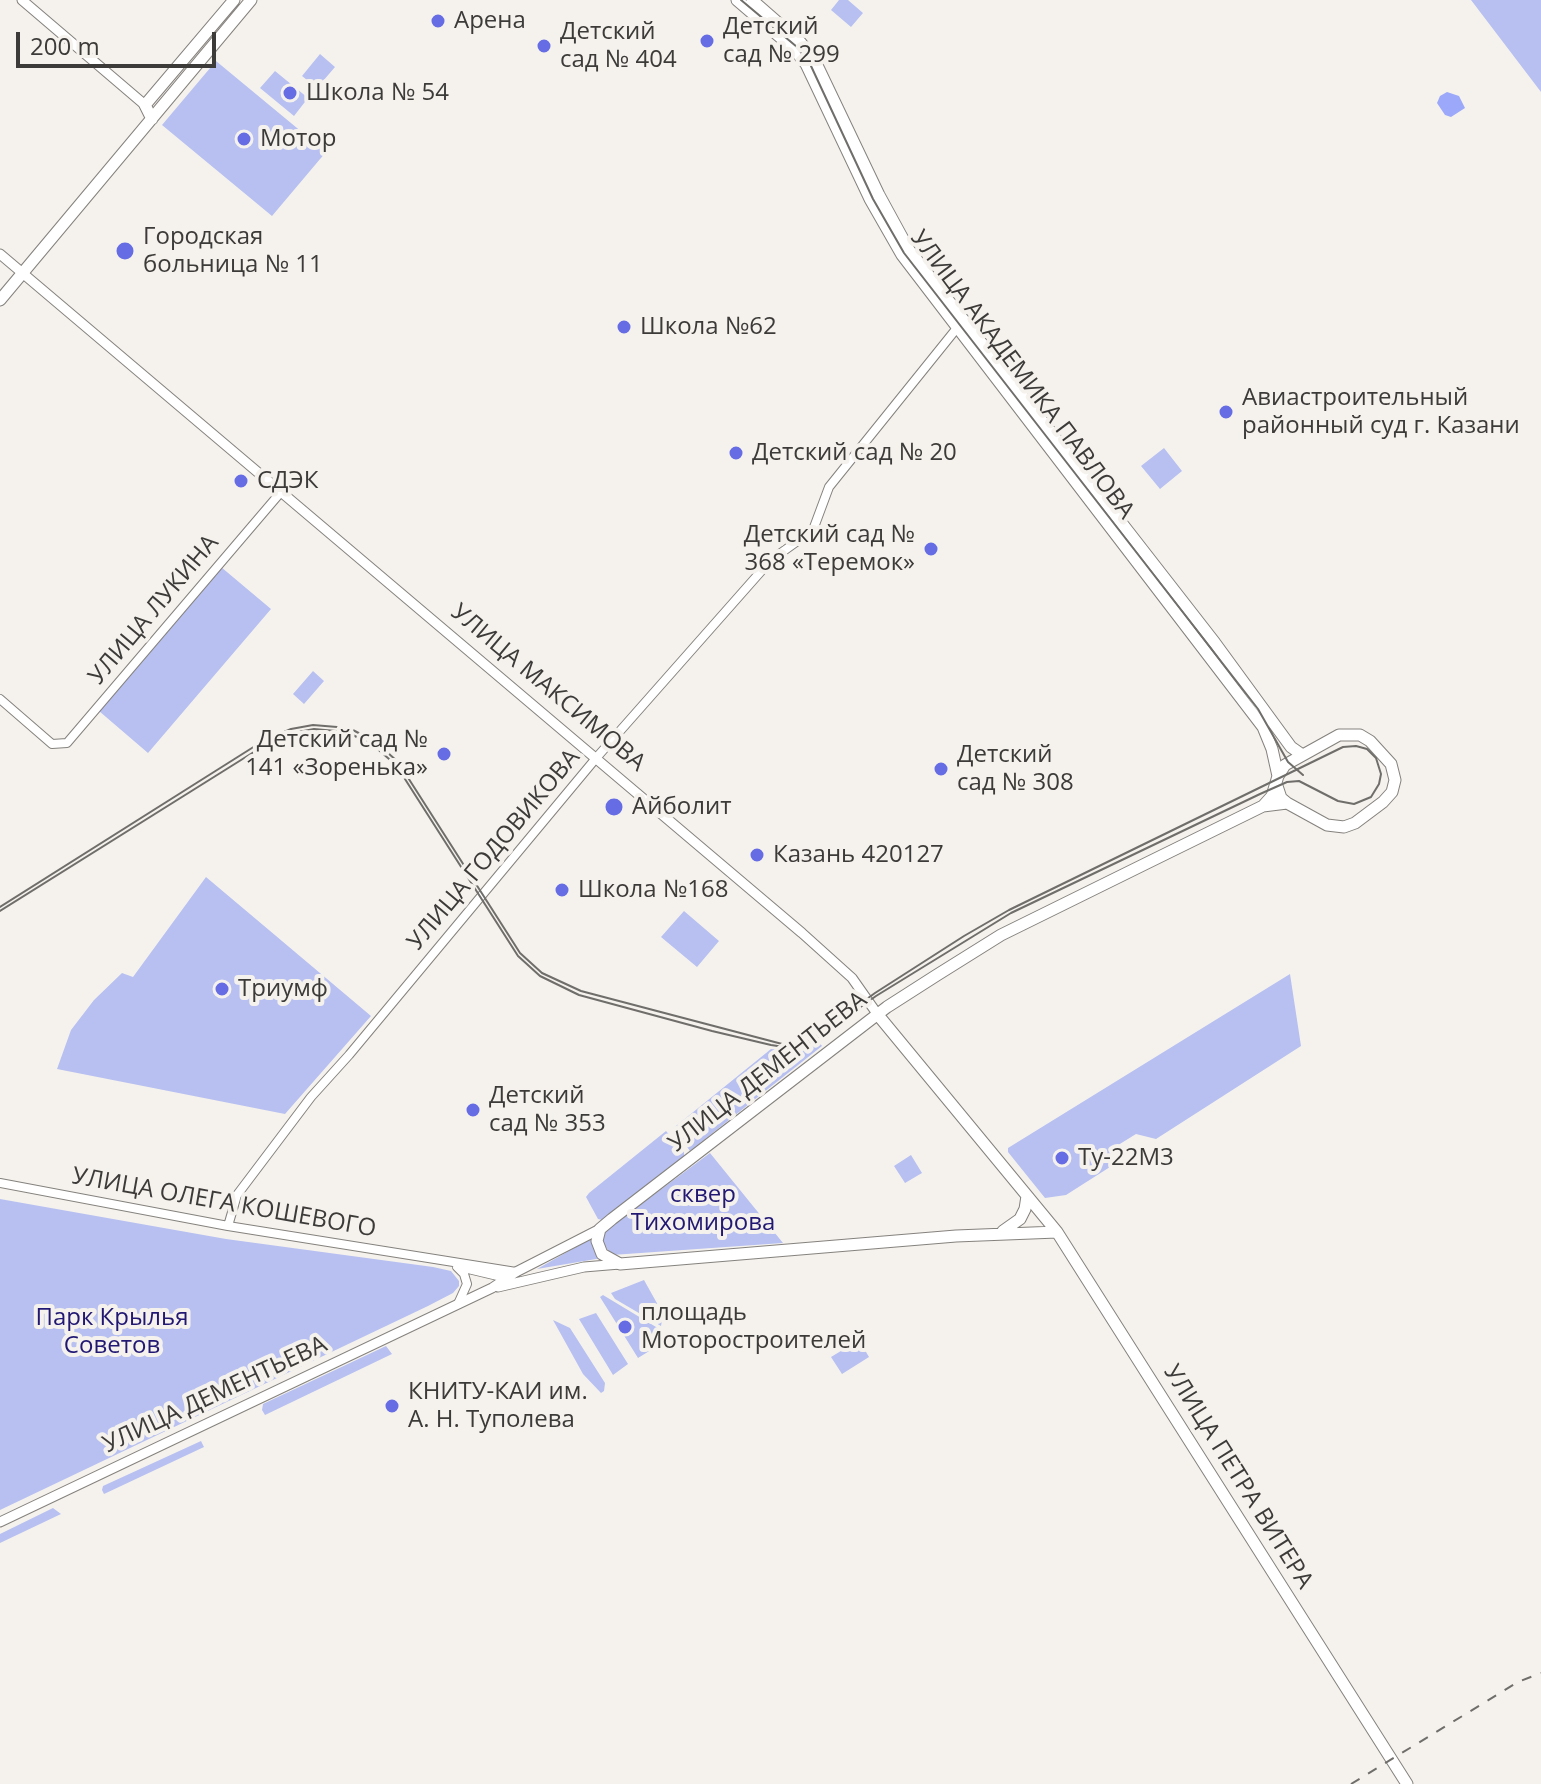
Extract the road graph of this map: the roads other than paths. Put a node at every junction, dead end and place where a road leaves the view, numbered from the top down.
1 (22, 0) edge
2 (234, 0) edge
3 (251, 0) edge
4 (737, 0) edge
5 (752, 0) edge
6 (145, 105) junction
7 (152, 119) junction
8 (0, 254) edge
9 (23, 273) junction
10 (0, 300) edge
11 (957, 328) junction
12 (281, 492) junction
13 (0, 699) edge
14 (1301, 754) junction
15 (597, 757) junction
16 (1277, 781) junction
17 (1287, 803) junction
18 (1263, 806) junction
19 (878, 1015) junction
20 (0, 1183) edge
21 (1027, 1196) junction
22 (228, 1226) junction
23 (600, 1229) junction
24 (1057, 1232) junction
25 (991, 1234) junction
26 (440, 1260) junction
27 (620, 1264) junction
28 (457, 1267) junction
29 (476, 1268) junction
30 (516, 1277) junction
31 (506, 1278) junction
32 (489, 1290) junction
33 (458, 1304) junction
34 (0, 1522) edge
35 (1407, 1784) edge

1 - 6 main road
2 - 6 main road
3 - 7 main road
4 - 11 main road, УЛИЦА АКАДЕМИКА ПАВЛОВА
5 - 14 main road, УЛИЦА АКАДЕМИКА ПАВЛОВА
6 - 7 main road
7 - 9 main road
8 - 9 main road, УЛИЦА МАКСИМОВА
9 - 10 main road
9 - 12 main road, УЛИЦА МАКСИМОВА
11 - 15 street, УЛИЦА ГОДОВИКОВА
11 - 16 main road, УЛИЦА АКАДЕМИКА ПАВЛОВА
12 - 13 street, УЛИЦА ЛУКИНА
12 - 15 main road, УЛИЦА МАКСИМОВА
14 - 16 main road, УЛИЦА ДЕМЕНТЬЕВА
14 - 17 main road, УЛИЦА ДЕМЕНТЬЕВА
15 - 19 main road, УЛИЦА МАКСИМОВА
15 - 22 street, УЛИЦА ГОДОВИКОВА
16 - 17 main road
16 - 18 main road, УЛИЦА ДЕМЕНТЬЕВА
17 - 18 main road, УЛИЦА ДЕМЕНТЬЕВА
18 - 19 main road, УЛИЦА ДЕМЕНТЬЕВА
19 - 21 main road, УЛИЦА МАКСИМОВА
19 - 23 main road, УЛИЦА ДЕМЕНТЬЕВА
20 - 22 street, УЛИЦА ОЛЕГА КОШЕВОГО
21 - 24 main road, УЛИЦА ПЕТРА ВИТЕРА
21 - 25 main road
22 - 26 street, УЛИЦА ОЛЕГА КОШЕВОГО
23 - 27 main road
23 - 30 main road, УЛИЦА ДЕМЕНТЬЕВА
24 - 25 main road
24 - 35 main road, УЛИЦА ПЕТРА ВИТЕРА
25 - 27 main road
26 - 28 street, УЛИЦА ОЛЕГА КОШЕВОГО
26 - 29 street, УЛИЦА ОЛЕГА КОШЕВОГО
27 - 30 main road
28 - 29 street, УЛИЦА ОЛЕГА КОШЕВОГО
28 - 33 street
29 - 30 street, УЛИЦА ОЛЕГА КОШЕВОГО
29 - 31 street, УЛИЦА ОЛЕГА КОШЕВОГО
29 - 32 street
30 - 31 main road, УЛИЦА ОЛЕГА КОШЕВОГО
30 - 32 main road
31 - 32 main road, УЛИЦА ДЕМЕНТЬЕВА
32 - 33 main road, УЛИЦА ДЕМЕНТЬЕВА
33 - 34 main road, УЛИЦА ДЕМЕНТЬЕВА

